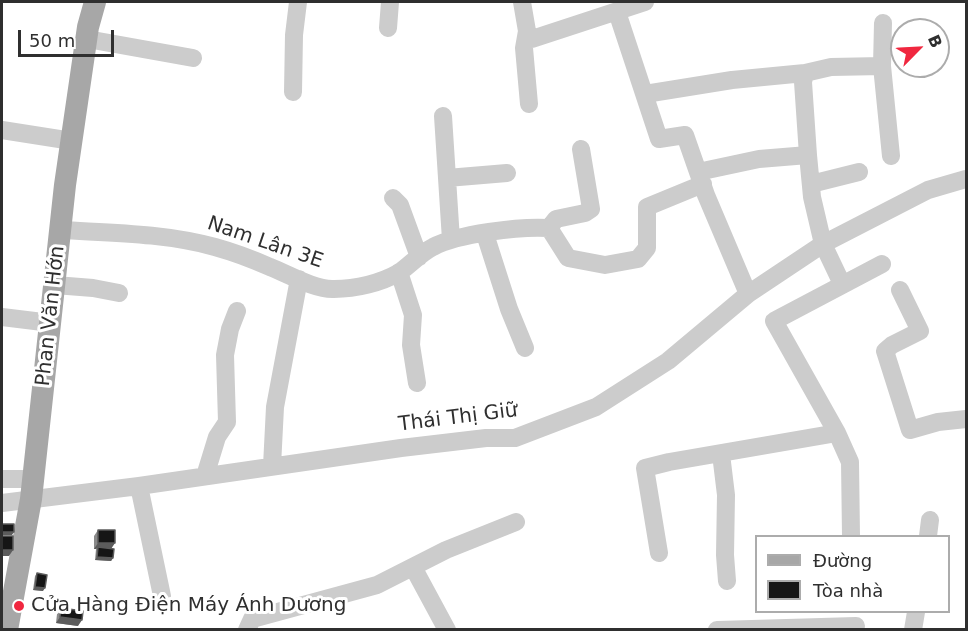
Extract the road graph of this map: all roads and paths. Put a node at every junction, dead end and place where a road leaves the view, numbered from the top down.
1 (95, 2) edge
2 (298, 2) edge
3 (390, 2) edge
4 (522, 2) edge
5 (645, 2) edge
6 (616, 12) junction
7 (884, 23) dead end
8 (388, 28) dead end
9 (527, 31) junction
10 (87, 39) junction
11 (193, 58) dead end
12 (882, 66) junction
13 (805, 73) junction
14 (293, 92) dead end
15 (645, 94) junction
16 (529, 104) dead end
17 (443, 116) dead end
18 (2, 130) edge
19 (72, 141) junction
20 (581, 149) dead end
21 (808, 155) junction
22 (891, 156) dead end
23 (859, 171) dead end
24 (507, 173) dead end
25 (447, 178) junction
26 (700, 178) junction
27 (966, 179) edge
28 (811, 184) junction
29 (393, 198) dead end
30 (549, 228) junction
31 (61, 230) junction
32 (484, 234) junction
33 (451, 240) junction
34 (823, 244) junction
35 (419, 257) junction
36 (882, 264) dead end
37 (399, 272) junction
38 (299, 279) junction
39 (842, 284) junction
40 (55, 285) junction
41 (900, 291) dead end
42 (119, 293) dead end
43 (748, 294) junction
44 (237, 311) dead end
45 (2, 317) edge
46 (51, 323) junction
47 (525, 348) dead end
48 (417, 383) dead end
49 (966, 419) edge
50 (837, 433) junction
51 (721, 454) junction
52 (272, 466) junction
53 (205, 476) junction
54 (139, 486) junction
55 (13, 491) edge
56 (516, 522) dead end
57 (851, 535) edge
58 (660, 553) dead end
59 (412, 567) junction
60 (727, 581) dead end
61 (162, 596) dead end
62 (916, 613) edge
63 (856, 622) edge
64 (7, 630) edge
65 (247, 630) edge
66 (447, 630) edge
67 (717, 630) edge
68 (913, 630) edge

1 - 10 main road, Phan Văn Hớn
2 - 14 street
3 - 8 street
4 - 9 street
5 - 6 street
6 - 9 street
6 - 15 street
7 - 12 street
9 - 16 street
10 - 11 street
10 - 19 main road, Phan Văn Hớn
12 - 13 street
12 - 22 street
13 - 15 street
13 - 21 street
15 - 26 street
17 - 25 street
18 - 19 street
19 - 31 main road, Phan Văn Hớn
20 - 30 street, Nam Lân 3E
21 - 26 street
21 - 28 street
23 - 28 street
24 - 25 street
25 - 33 street
26 - 30 street
26 - 43 street
27 - 34 street, Thái Thị Giữ
28 - 34 street
29 - 35 street
30 - 32 street, Nam Lân 3E
31 - 38 street, Nam Lân 3E
31 - 40 main road, Phan Văn Hớn
32 - 33 street, Nam Lân 3E
32 - 47 street
33 - 35 street, Nam Lân 3E
34 - 39 street
34 - 43 street, Thái Thị Giữ
35 - 37 street, Nam Lân 3E
36 - 39 street
37 - 38 street, Nam Lân 3E
37 - 48 street
38 - 52 street
39 - 50 street
40 - 42 street
40 - 46 main road, Phan Văn Hớn
41 - 49 street
43 - 52 street, Thái Thị Giữ
44 - 53 street
45 - 46 street
46 - 55 main road, Phan Văn Hớn
50 - 51 street
50 - 57 street
51 - 58 street
51 - 60 street
52 - 53 street, Thái Thị Giữ
53 - 54 street, Thái Thị Giữ
54 - 55 street, Thái Thị Giữ
54 - 61 street
55 - 64 main road, Phan Văn Hớn
56 - 59 street
59 - 65 street
59 - 66 street
62 - 68 street
63 - 67 street

